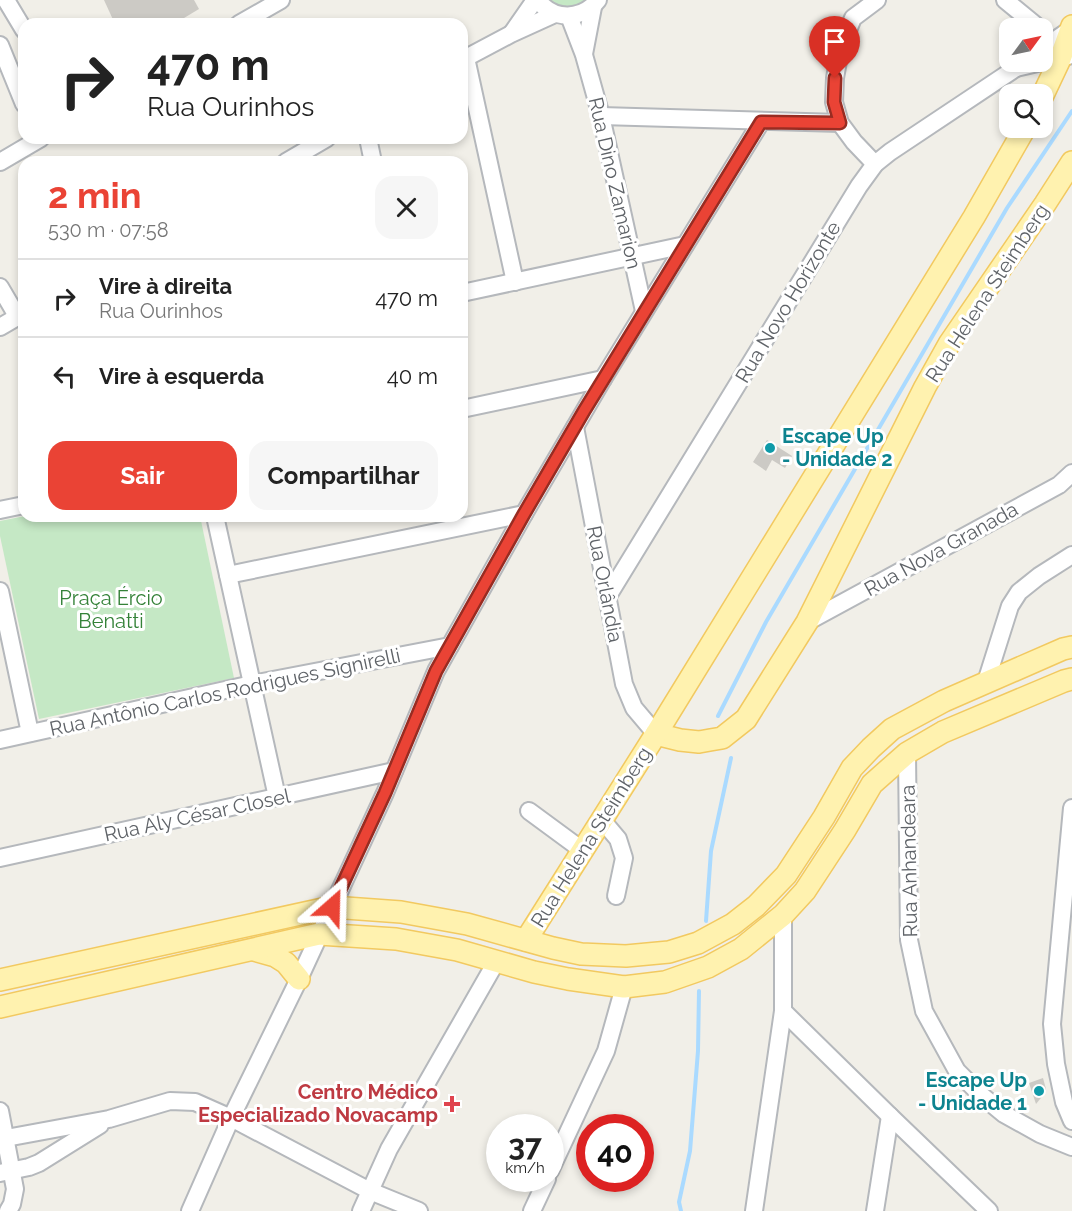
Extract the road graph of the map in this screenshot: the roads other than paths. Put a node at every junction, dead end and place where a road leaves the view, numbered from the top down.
1 (6, 0) edge
2 (281, 0) edge
3 (536, 0) edge
4 (877, 0) edge
5 (1005, 0) edge
6 (850, 1) edge
7 (595, 3) edge
8 (562, 15) junction
9 (250, 18) edge
10 (853, 18) junction
11 (1027, 18) edge
12 (18, 20) edge
13 (512, 34) junction
14 (1059, 41) edge
15 (0, 45) edge
16 (584, 55) junction
17 (468, 57) edge
18 (1010, 72) edge
19 (468, 76) edge
20 (1046, 84) edge
21 (18, 89) edge
22 (601, 116) junction
23 (761, 122) junction
24 (840, 123) junction
25 (1019, 138) edge
26 (29, 144) edge
27 (317, 144) edge
28 (296, 156) edge
29 (0, 162) edge
30 (1072, 162) edge
31 (875, 164) junction
32 (685, 245) junction
33 (632, 257) junction
34 (515, 282) junction
35 (0, 286) edge
36 (468, 292) edge
37 (18, 311) edge
38 (644, 311) junction
39 (18, 317) edge
40 (0, 327) edge
41 (603, 379) junction
42 (468, 408) edge
43 (575, 426) junction
44 (1072, 473) edge
45 (18, 506) edge
46 (0, 510) edge
47 (524, 514) junction
48 (216, 522) edge
49 (1072, 555) edge
50 (228, 575) junction
51 (0, 591) edge
52 (608, 596) junction
53 (807, 622) junction
54 (450, 646) junction
55 (1072, 647) edge
56 (1072, 679) edge
57 (986, 682) junction
58 (252, 684) junction
59 (30, 733) junction
60 (656, 734) junction
61 (0, 740) edge
62 (907, 753) junction
63 (394, 771) junction
64 (277, 797) junction
65 (1072, 808) edge
66 (529, 811) dead end
67 (602, 820) junction
68 (582, 850) junction
69 (0, 858) edge
70 (777, 885) junction
71 (616, 896) dead end
72 (332, 907) junction
73 (790, 908) junction
74 (401, 912) junction
75 (319, 934) junction
76 (396, 939) junction
77 (526, 940) junction
78 (254, 950) junction
79 (626, 956) junction
80 (496, 962) junction
81 (299, 979) junction
82 (0, 980) edge
83 (624, 987) junction
84 (0, 1007) edge
85 (783, 1011) junction
86 (0, 1111) edge
87 (890, 1116) junction
88 (231, 1118) junction
89 (109, 1119) junction
90 (1072, 1121) edge
91 (6, 1138) junction
92 (564, 1141) edge
93 (1072, 1147) edge
94 (6, 1172) edge
95 (370, 1191) junction
96 (541, 1192) edge
97 (8, 1211) edge
98 (190, 1211) edge
99 (361, 1211) edge
100 (419, 1211) edge
101 (532, 1211) edge
102 (754, 1211) edge
103 (875, 1211) edge
104 (989, 1211) edge

1 - 12 street
2 - 9 street
3 - 8 street
3 - 13 street
4 - 10 street
5 - 11 street
6 - 10 street
7 - 8 street
7 - 16 street, Rua Dino Zamarion
8 - 13 street
8 - 16 street, Rua Dino Zamarion
10 - 24 street
13 - 17 street
14 - 20 main road
15 - 21 street
16 - 22 street, Rua Dino Zamarion
18 - 31 street, Rua Novo Horizonte
19 - 34 street
22 - 23 street
22 - 33 street, Rua Dino Zamarion
23 - 24 street
23 - 32 street
24 - 31 street
25 - 60 main road, Rua Helena Steimberg
26 - 29 street
27 - 28 street
30 - 53 main road, Rua Helena Steimberg
31 - 52 street, Rua Novo Horizonte
32 - 33 street
32 - 38 street
33 - 34 street
33 - 38 street, Rua Dino Zamarion
34 - 36 street
35 - 37 street
38 - 41 street
39 - 40 street
41 - 42 street
41 - 43 street
43 - 47 street
43 - 52 street, Rua Orlândia
44 - 53 street, Rua Nova Granada
45 - 46 street
47 - 50 street
47 - 54 street
48 - 50 street
49 - 57 street
50 - 58 street
51 - 59 street
52 - 60 street, Rua Orlândia
53 - 60 main road, Rua Helena Steimberg
54 - 58 street, Rua Antônio Carlos Rodrigues Signirelli
54 - 63 street
55 - 57 main road
56 - 62 main road
57 - 70 main road
58 - 59 street, Rua Antônio Carlos Rodrigues Signirelli
58 - 64 street
59 - 61 street, Rua Antônio Carlos Rodrigues Signirelli
60 - 67 main road, Rua Helena Steimberg
62 - 73 main road
62 - 93 street, Rua Anhandeara
63 - 64 street, Rua Aly César Closel
63 - 72 street
64 - 69 street, Rua Aly César Closel
65 - 90 street
66 - 68 street
67 - 68 main road, Rua Helena Steimberg
67 - 71 street
68 - 77 main road, Rua Helena Steimberg
70 - 73 main road
70 - 79 main road
72 - 74 main road
72 - 75 street
72 - 82 main road
73 - 83 main road
73 - 85 street
74 - 76 main road
74 - 77 main road
75 - 76 main road
75 - 78 main road
75 - 81 street
76 - 80 main road
77 - 79 main road
78 - 81 main road
78 - 84 main road
79 - 83 main road
80 - 83 main road
80 - 95 street
81 - 88 street
83 - 92 street
85 - 87 street
85 - 102 street
86 - 91 street
87 - 103 street
87 - 104 street
88 - 89 street
88 - 95 street
88 - 98 street
89 - 91 street
89 - 94 street
91 - 94 street
94 - 97 street
95 - 99 street
95 - 100 street
96 - 101 street

